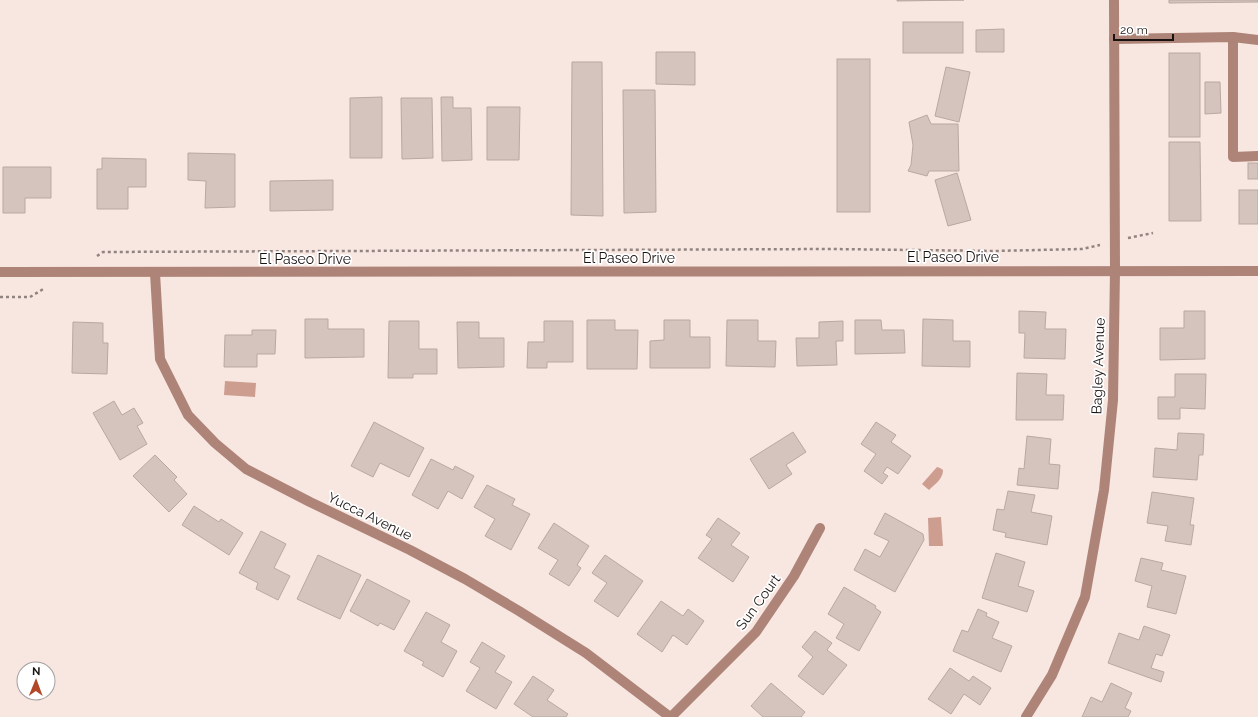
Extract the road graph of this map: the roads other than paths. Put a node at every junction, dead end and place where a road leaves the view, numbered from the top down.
1 (1114, 0) edge
2 (1233, 37) junction
3 (1114, 39) junction
4 (1258, 40) edge
5 (1258, 156) edge
6 (1115, 271) junction
7 (1258, 271) edge
8 (0, 272) edge
9 (155, 273) junction
10 (820, 528) dead end
11 (670, 717) edge
12 (1026, 717) edge

1 - 3 street, Bagley Avenue
2 - 3 street
2 - 4 street
2 - 5 street
3 - 6 street, Bagley Avenue
6 - 7 street, El Paseo Drive
6 - 9 street, El Paseo Drive
6 - 12 street, Bagley Avenue
8 - 9 street, El Paseo Drive
9 - 11 street, Yucca Avenue
10 - 11 street, Sun Court

